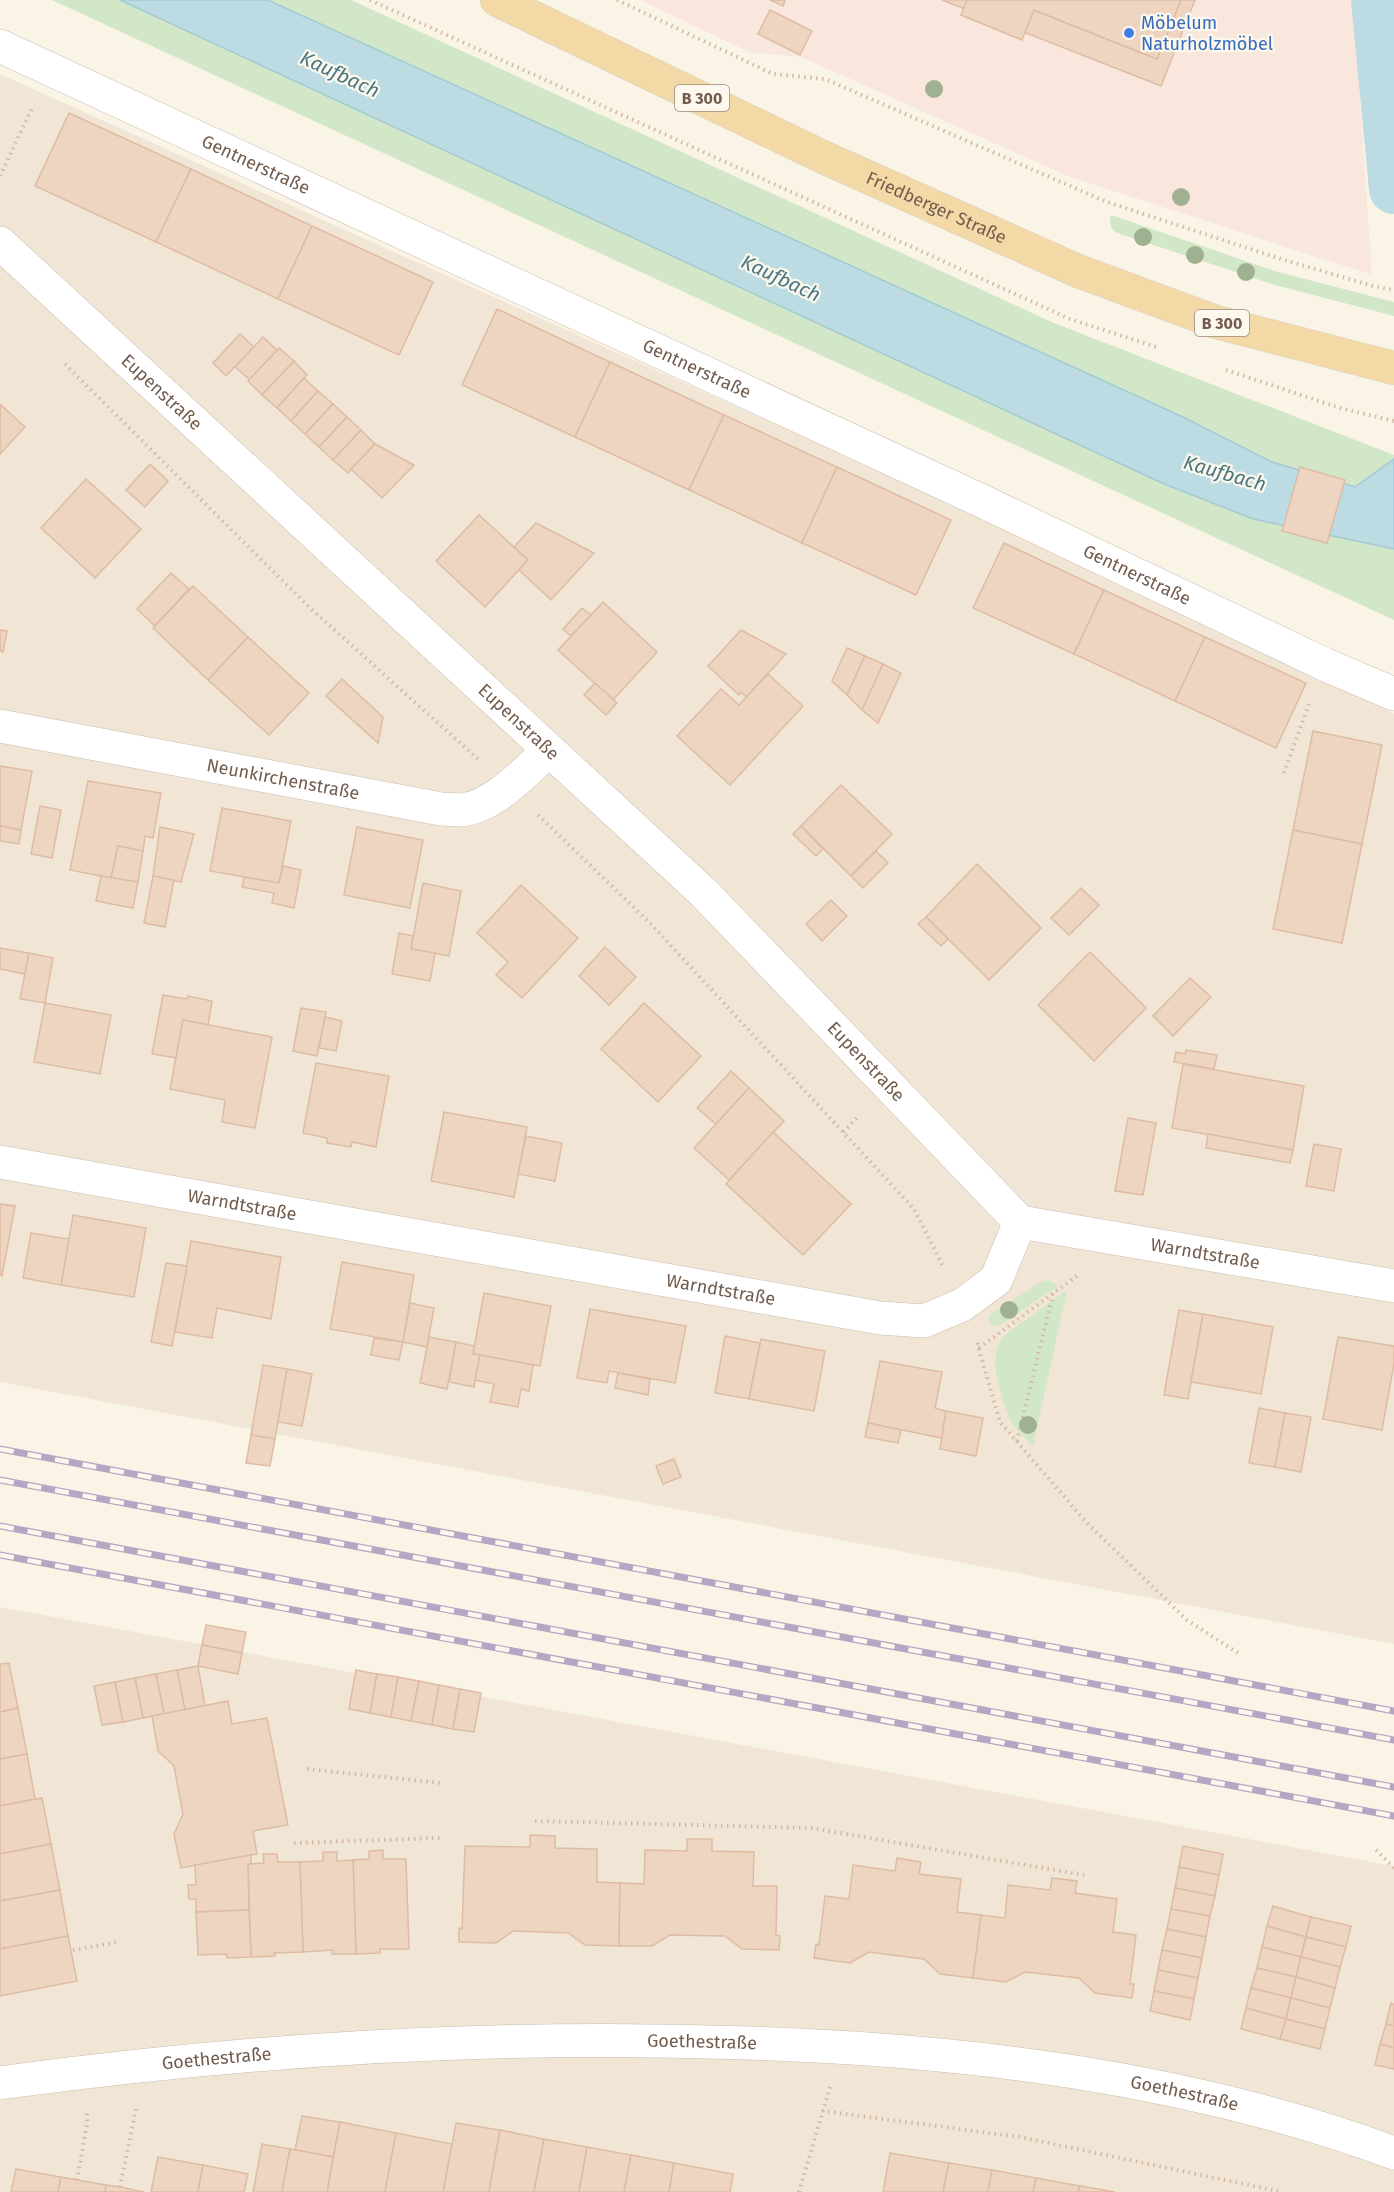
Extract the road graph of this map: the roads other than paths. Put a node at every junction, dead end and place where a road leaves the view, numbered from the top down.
1 (497, 0) edge
2 (0, 46) edge
3 (0, 243) edge
4 (1394, 368) edge
5 (1394, 694) edge
6 (0, 726) edge
7 (549, 750) junction
8 (0, 1162) edge
9 (1020, 1222) junction
10 (1394, 1286) edge
11 (0, 2083) edge
12 (1394, 2153) edge

1 - 4 main road, Friedberger Straße / B 300
2 - 5 street, Gentnerstraße
3 - 7 street, Eupenstraße
6 - 7 street, Neunkirchenstraße
7 - 9 street, Eupenstraße
8 - 9 street, Warndtstraße
9 - 10 street, Warndtstraße
11 - 12 street, Goethestraße

